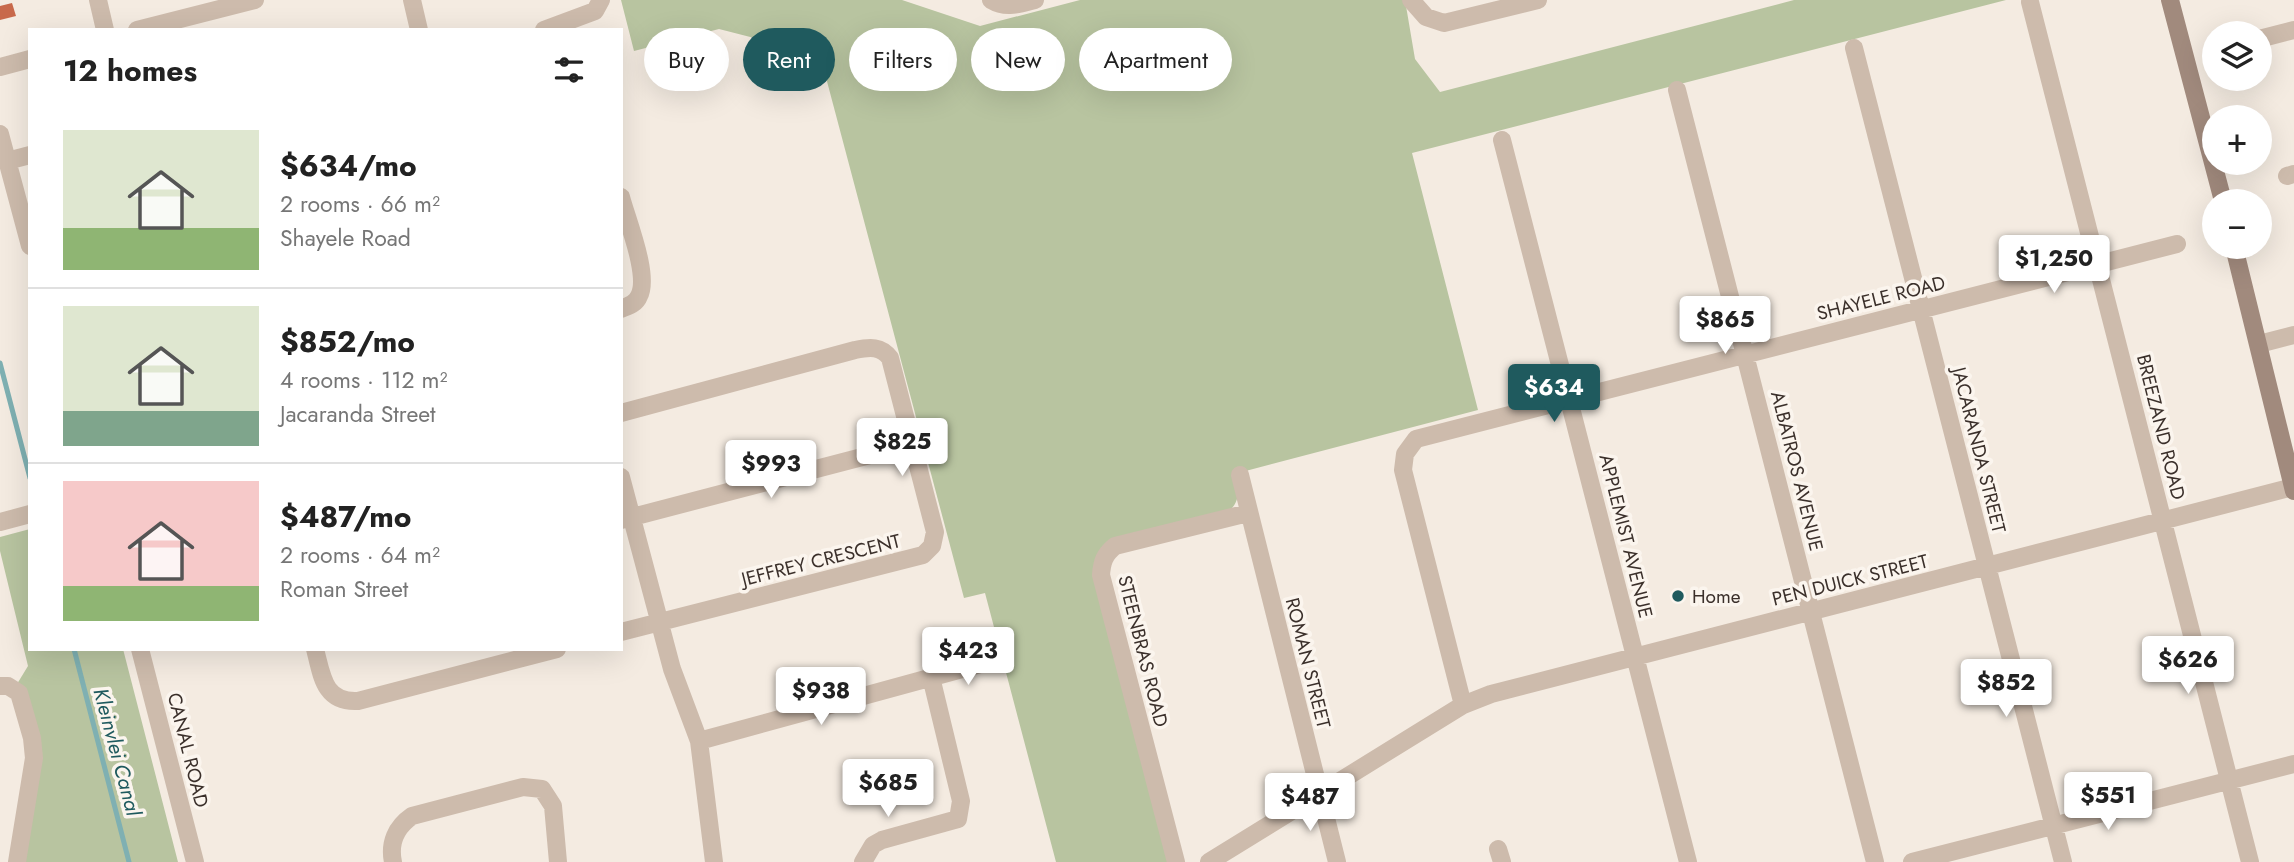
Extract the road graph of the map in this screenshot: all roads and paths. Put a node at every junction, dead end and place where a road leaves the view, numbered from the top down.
1 (98, 0) edge
2 (255, 0) edge
3 (412, 0) edge
4 (991, 0) edge
5 (1035, 0) edge
6 (1411, 0) edge
7 (1538, 0) edge
8 (2170, 0) edge
9 (601, 1) edge
10 (2030, 2) edge
11 (205, 6) edge
12 (105, 28) edge
13 (143, 28) edge
14 (419, 28) edge
15 (549, 28) edge
16 (2294, 30) edge
17 (2272, 36) edge
18 (1854, 48) dead end
19 (28, 60) edge
20 (0, 67) edge
21 (1677, 90) dead end
22 (0, 134) edge
23 (1502, 140) dead end
24 (28, 156) edge
25 (7, 161) junction
26 (2220, 189) edge
27 (623, 204) edge
28 (28, 239) edge
29 (2177, 244) dead end
30 (2237, 259) edge
31 (2098, 264) junction
32 (623, 308) edge
33 (1921, 309) junction
34 (2294, 335) edge
35 (2259, 344) junction
36 (1745, 355) junction
37 (1569, 400) junction
38 (623, 411) edge
39 (912, 443) junction
40 (1240, 475) dead end
41 (2293, 489) edge
42 (623, 491) edge
43 (1248, 513) junction
44 (28, 515) edge
45 (627, 518) edge
46 (2163, 521) junction
47 (0, 522) edge
48 (1987, 566) junction
49 (1811, 612) junction
50 (659, 622) junction
51 (623, 631) edge
52 (141, 651) edge
53 (316, 651) edge
54 (549, 651) edge
55 (1635, 657) junction
56 (995, 660) dead end
57 (932, 677) junction
58 (0, 686) edge
59 (1463, 705) junction
60 (699, 741) junction
61 (2294, 764) edge
62 (2230, 781) junction
63 (1320, 794) junction
64 (2054, 826) junction
65 (18, 862) edge
66 (195, 862) edge
67 (393, 862) edge
68 (558, 862) edge
69 (714, 862) edge
70 (863, 862) edge
71 (1175, 862) edge
72 (1209, 862) edge
73 (1337, 862) edge
74 (1688, 862) edge
75 (1875, 862) edge
76 (1912, 862) edge
77 (2063, 862) edge
78 (2250, 862) edge

1 - 12 street
2 - 11 street
3 - 14 street
4 - 5 street
6 - 7 street
8 - 26 street
9 - 15 street
10 - 31 street, BREEZAND ROAD
11 - 13 street
16 - 17 street
18 - 33 street, JACARANDA STREET
19 - 20 street
21 - 36 street, ALBATROS AVENUE
22 - 25 street
23 - 37 street, APPLEMIST AVENUE
24 - 25 street
25 - 28 street
27 - 32 street
29 - 31 street, SHAYELE ROAD
30 - 35 street
31 - 33 street, SHAYELE ROAD
31 - 46 street, BREEZAND ROAD
33 - 36 street, SHAYELE ROAD
33 - 48 street, JACARANDA STREET
34 - 35 street
35 - 41 street
36 - 37 street, SHAYELE ROAD
36 - 49 street, ALBATROS AVENUE
37 - 55 street, APPLEMIST AVENUE
37 - 59 street, SHAYELE ROAD
38 - 39 street, JEFFREY CRESCENT
39 - 45 street
39 - 50 street, JEFFREY CRESCENT
40 - 43 street, ROMAN STREET
41 - 46 street, PEN DUICK STREET
42 - 45 street
43 - 63 street, ROMAN STREET
43 - 71 street, STEENBRAS ROAD
44 - 47 street
45 - 50 street
46 - 48 street, PEN DUICK STREET
46 - 62 street, BREEZAND ROAD
48 - 49 street, PEN DUICK STREET
48 - 64 street, JACARANDA STREET
49 - 55 street, PEN DUICK STREET
49 - 75 street, ALBATROS AVENUE
50 - 51 street, JEFFREY CRESCENT
50 - 60 street
52 - 66 street, CANAL ROAD
53 - 54 street
55 - 59 street, PEN DUICK STREET
55 - 74 street, APPLEMIST AVENUE
56 - 57 street
57 - 60 street
57 - 70 street
58 - 65 street
59 - 63 street, PEN DUICK STREET
60 - 69 street
61 - 62 street
62 - 64 street
62 - 78 street, BREEZAND ROAD
63 - 72 street, PEN DUICK STREET
63 - 73 street, ROMAN STREET
64 - 76 street
64 - 77 street, JACARANDA STREET
67 - 68 street

